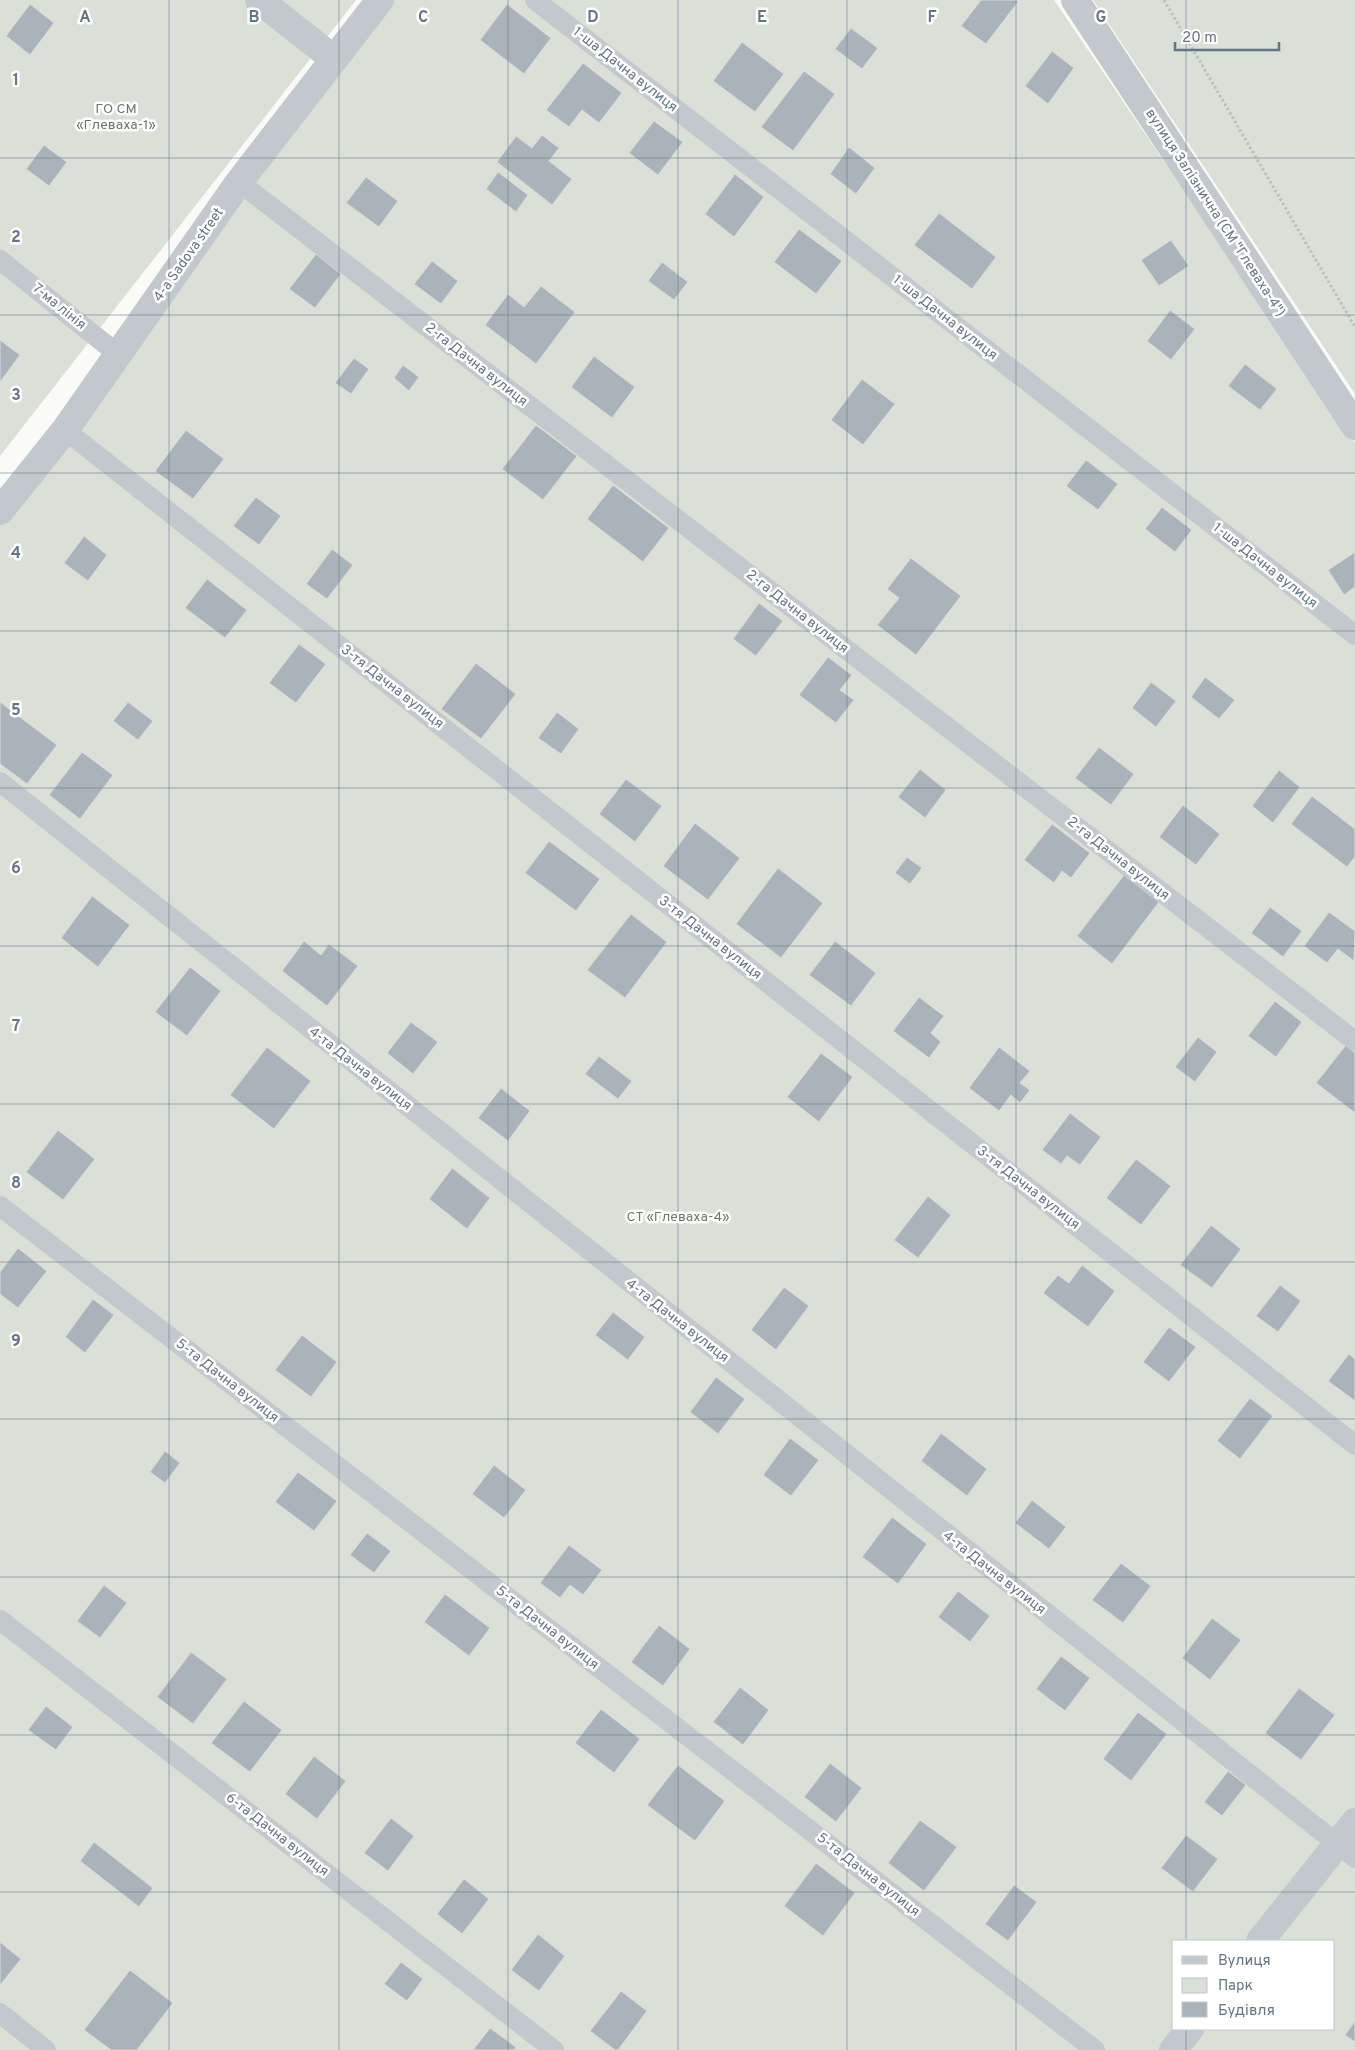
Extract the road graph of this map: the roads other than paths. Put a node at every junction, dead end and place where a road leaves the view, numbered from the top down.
1 (259, 0) edge
2 (380, 0) edge
3 (535, 0) edge
4 (1075, 0) edge
5 (334, 59) junction
6 (238, 182) junction
7 (0, 260) edge
8 (119, 355) junction
9 (1355, 426) edge
10 (65, 430) junction
11 (0, 511) edge
12 (1355, 635) edge
13 (0, 782) edge
14 (1355, 1042) edge
15 (0, 1206) edge
16 (1355, 1445) edge
17 (0, 1620) edge
18 (1355, 1822) edge
19 (1346, 1852) edge
20 (1261, 1940) edge
21 (0, 2014) edge
22 (1189, 2030) edge
23 (46, 2050) edge
24 (554, 2050) edge
25 (1095, 2050) edge
26 (1173, 2050) edge

1 - 5 street
2 - 5 street, 4-a Sadova street
3 - 12 lane, 1-ша Дачна вулиця
4 - 9 street, вулиця Залізнична (СМ "Глеваха-4")
5 - 6 street, 4-a Sadova street
6 - 8 street, 4-a Sadova street
6 - 14 lane, 2-га Дачна вулиця
7 - 8 lane, 7-ма лінія
8 - 10 street, 4-a Sadova street
10 - 11 street, 4-a Sadova street
10 - 16 lane, 3-тя Дачна вулиця
13 - 19 lane, 4-та Дачна вулиця
15 - 25 lane, 5-та Дачна вулиця
17 - 24 lane, 6-та Дачна вулиця
18 - 19 street
19 - 20 street
21 - 23 lane
22 - 26 street

